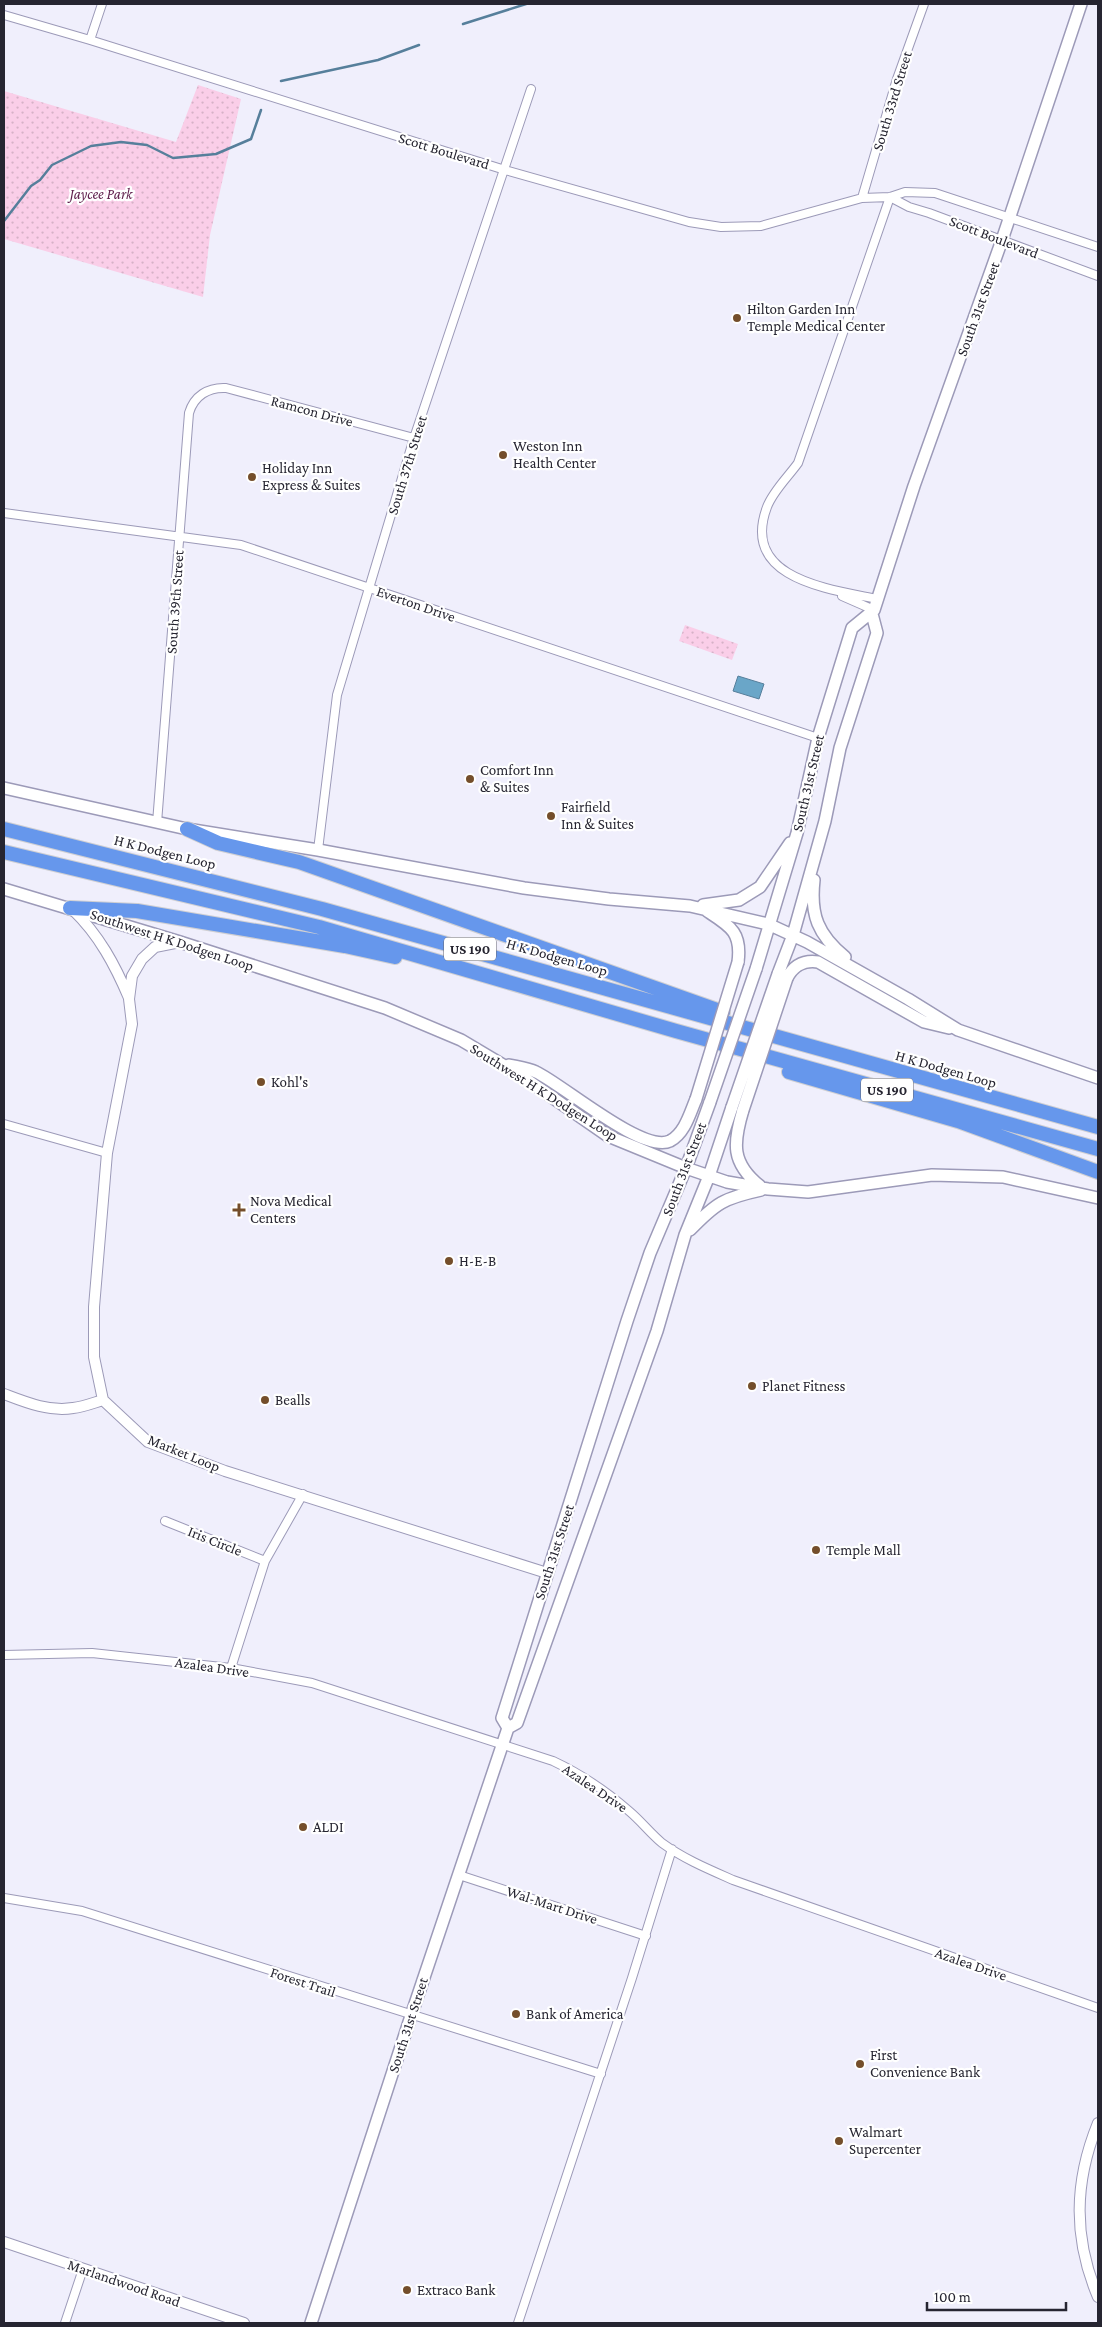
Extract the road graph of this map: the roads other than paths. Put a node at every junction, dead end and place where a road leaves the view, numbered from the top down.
1 (102, 4) edge
2 (924, 4) edge
3 (1081, 4) edge
4 (4, 15) edge
5 (90, 40) junction
6 (531, 89) dead end
7 (505, 170) junction
8 (890, 197) junction
9 (862, 198) junction
10 (1010, 218) junction
11 (1002, 240) junction
12 (1098, 247) edge
13 (1098, 276) edge
14 (210, 389) joint
15 (414, 438) junction
16 (4, 513) edge
17 (180, 535) junction
18 (369, 588) junction
19 (874, 608) junction
20 (818, 738) junction
21 (4, 788) edge
22 (825, 821) junction
23 (157, 823) junction
24 (4, 829) edge
25 (187, 829) junction
26 (797, 834) junction
27 (318, 850) junction
28 (4, 852) edge
29 (4, 889) edge
30 (690, 906) junction
31 (70, 908) junction
32 (702, 908) junction
33 (768, 924) junction
34 (793, 935) junction
35 (180, 942) junction
36 (865, 975) junction
37 (782, 976) junction
38 (525, 985) junction
39 (129, 999) junction
40 (958, 1030) junction
41 (676, 1031) junction
42 (498, 1062) junction
43 (1098, 1078) edge
44 (932, 1082) junction
45 (737, 1108) junction
46 (4, 1124) edge
47 (1098, 1127) edge
48 (1098, 1149) edge
49 (107, 1153) junction
50 (686, 1168) junction
51 (1098, 1172) edge
52 (709, 1176) junction
53 (765, 1188) junction
54 (1098, 1198) edge
55 (685, 1235) junction
56 (4, 1394) edge
57 (103, 1400) junction
58 (303, 1494) junction
59 (166, 1521) dead end
60 (265, 1561) junction
61 (547, 1573) junction
62 (4, 1655) edge
63 (231, 1668) junction
64 (508, 1728) junction
65 (503, 1745) junction
66 (672, 1849) junction
67 (459, 1874) junction
68 (4, 1898) edge
69 (646, 1936) junction
70 (1098, 2008) edge
71 (411, 2016) junction
72 (601, 2074) junction
73 (1098, 2123) edge
74 (4, 2242) edge
75 (83, 2269) junction
76 (1098, 2297) edge
77 (65, 2323) edge
78 (244, 2323) edge
79 (311, 2323) edge
80 (518, 2323) edge

1 - 5 street
2 - 9 street, South 33rd Street
3 - 10 main road, South 31st Street
4 - 5 street, Scott Boulevard
5 - 7 street, Scott Boulevard
6 - 7 street, South 37th Street
7 - 9 street, Scott Boulevard
7 - 15 street, South 37th Street
8 - 9 street, Scott Boulevard
8 - 10 street, Scott Boulevard
8 - 11 street, Scott Boulevard
8 - 19 street
10 - 11 main road, South 31st Street
10 - 12 street, Scott Boulevard
11 - 13 street, Scott Boulevard
11 - 19 main road, South 31st Street
14 - 15 street, Ramcon Drive
14 - 17 street, South 39th Street
15 - 18 street, South 37th Street
16 - 17 street, Everton Drive
17 - 18 street, Everton Drive
17 - 23 street, South 39th Street
18 - 20 street, Everton Drive
18 - 27 street, South 37th Street
19 - 20 main road, South 31st Street
19 - 22 main road, South 31st Street
20 - 26 main road, South 31st Street
21 - 23 main road
22 - 34 main road, South 31st Street
22 - 36 main road
23 - 25 main road
24 - 44 highway, H K Dodgen Loop / US 190
25 - 27 main road
25 - 44 highway
26 - 30 main road
26 - 33 main road, South 31st Street
27 - 30 main road
28 - 38 highway, US 190
29 - 31 main road, Southwest H K Dodgen Loop
30 - 32 main road
31 - 35 main road, Southwest H K Dodgen Loop
31 - 38 highway
31 - 39 street
32 - 33 main road
32 - 42 main road, bridge
33 - 34 main road
33 - 50 main road, South 31st Street, bridge
34 - 36 main road
34 - 37 main road, South 31st Street
35 - 39 street
35 - 42 main road, Southwest H K Dodgen Loop
36 - 40 main road
37 - 40 main road
37 - 45 main road, South 31st Street, bridge
38 - 41 highway, US 190
39 - 49 street
40 - 43 main road
41 - 48 highway, US 190
41 - 51 highway
42 - 50 main road, Southwest H K Dodgen Loop
44 - 47 highway, H K Dodgen Loop / US 190
45 - 52 main road, South 31st Street
45 - 53 main road
46 - 49 street
49 - 57 street
50 - 52 main road, Southwest H K Dodgen Loop
50 - 61 main road, South 31st Street
52 - 53 main road, Southwest H K Dodgen Loop
52 - 55 main road, South 31st Street
53 - 54 main road, Southwest H K Dodgen Loop
53 - 55 main road
55 - 64 main road, South 31st Street
56 - 57 street
57 - 58 street, Market Loop
58 - 60 street
58 - 61 street, Market Loop
59 - 60 street, Iris Circle
60 - 63 street
61 - 64 main road, South 31st Street
62 - 63 street, Azalea Drive
63 - 65 street, Azalea Drive
64 - 65 main road, South 31st Street
65 - 66 street, Azalea Drive
65 - 67 main road, South 31st Street
66 - 69 street
66 - 70 street, Azalea Drive
67 - 69 street, Wal-Mart Drive
67 - 71 main road, South 31st Street
68 - 71 street, Forest Trail
69 - 72 street
71 - 72 street, Forest Trail
71 - 79 main road, South 31st Street
72 - 80 street
73 - 76 street
74 - 75 street, Marlandwood Road
75 - 77 street
75 - 78 street, Marlandwood Road

